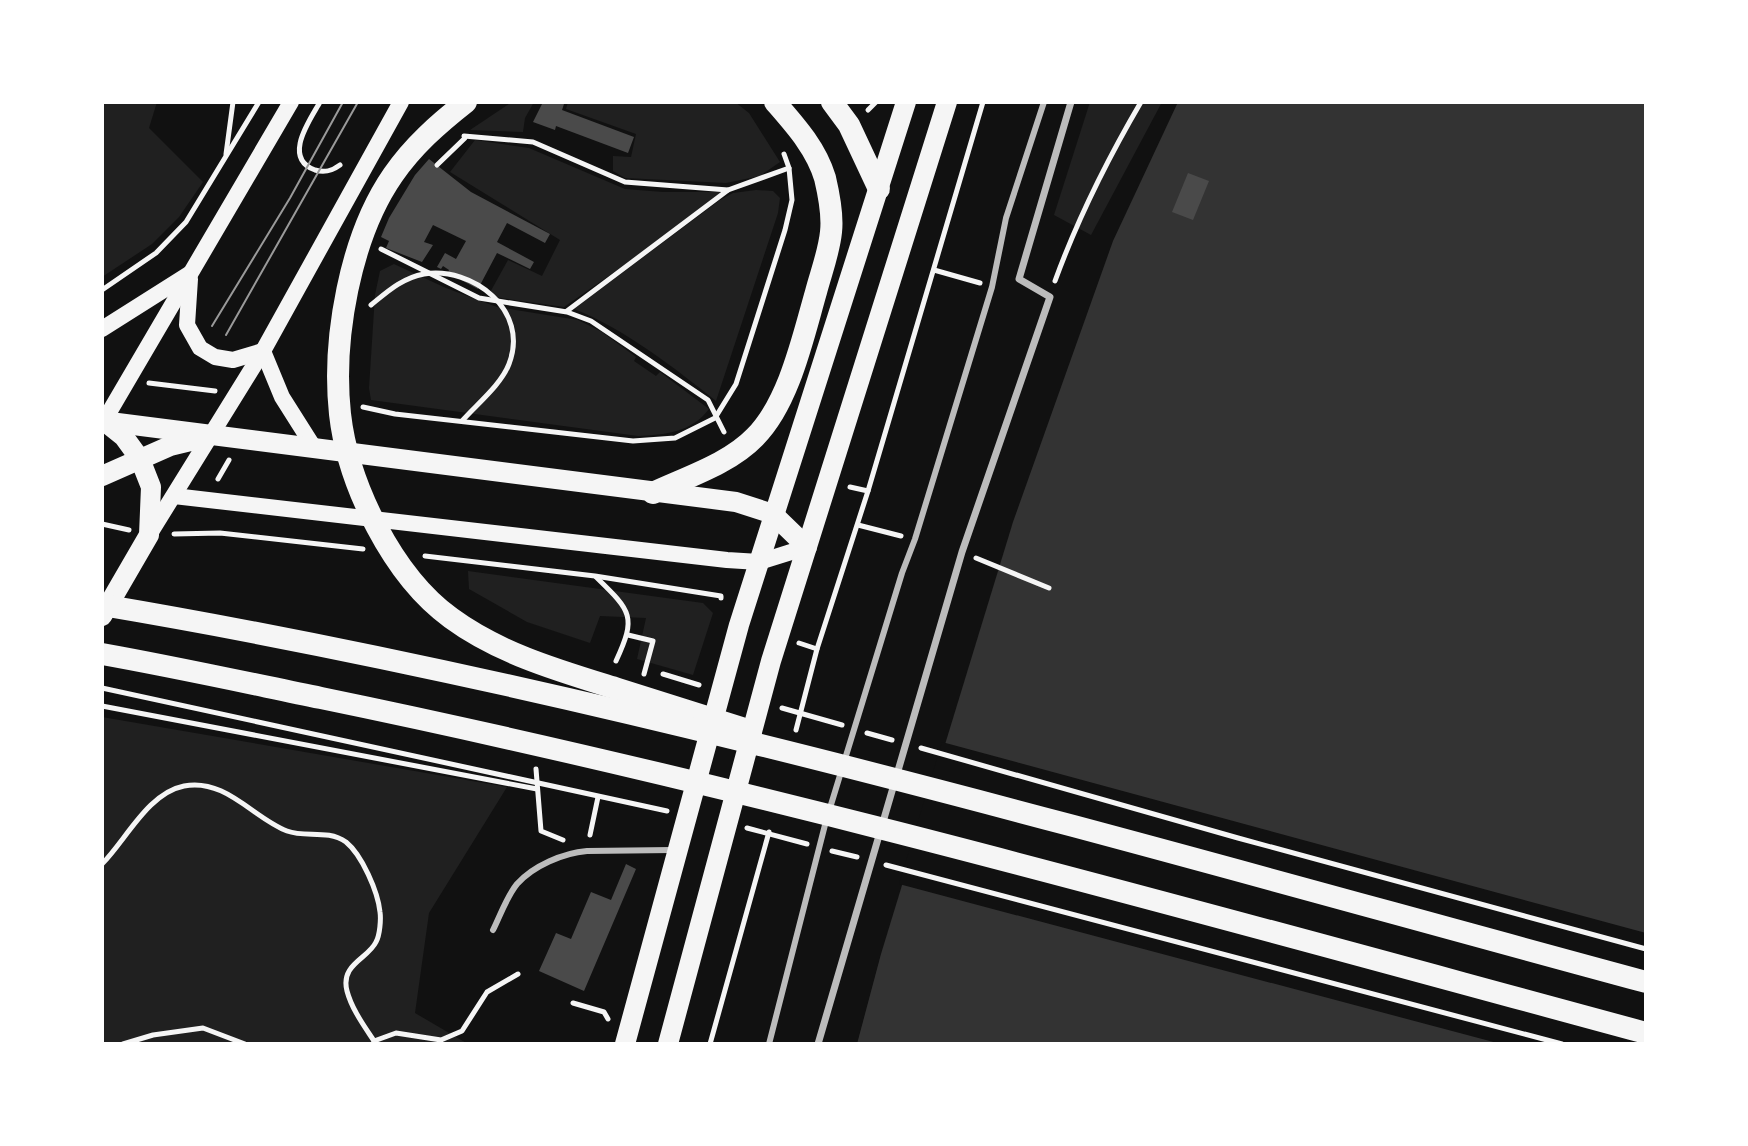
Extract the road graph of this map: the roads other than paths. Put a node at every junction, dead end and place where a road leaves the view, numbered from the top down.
1 (291, 102) edge
2 (401, 102) edge
3 (466, 102) edge
4 (775, 102) edge
5 (832, 102) edge
6 (906, 102) edge
7 (947, 102) edge
8 (1044, 102) edge
9 (1071, 102) edge
10 (879, 189) junction
11 (191, 273) junction
12 (102, 329) edge
13 (263, 351) junction
14 (103, 422) edge
15 (211, 436) junction
16 (313, 446) junction
17 (140, 459) junction
18 (102, 476) edge
19 (653, 493) junction
20 (174, 496) junction
21 (773, 514) junction
22 (149, 535) junction
23 (807, 547) junction
24 (759, 562) junction
25 (102, 605) edge
26 (102, 616) edge
27 (109, 656) edge
28 (884, 778) junction
29 (679, 850) junction
30 (493, 930) dead end
31 (1646, 982) edge
32 (1646, 1033) edge
33 (625, 1044) edge
34 (668, 1044) edge
35 (769, 1044) edge
36 (818, 1044) edge

1 - 11 main road
2 - 13 main road
3 - 28 highway
4 - 19 highway
5 - 10 highway
6 - 10 main road
7 - 23 main road
8 - 35 lane
9 - 36 street
10 - 21 main road
11 - 12 main road
11 - 13 main road
11 - 14 main road
13 - 15 main road
13 - 16 main road
14 - 15 main road
14 - 17 main road
15 - 16 main road
15 - 17 main road
15 - 20 main road
16 - 19 main road
17 - 18 main road
17 - 22 main road
19 - 21 main road
20 - 22 main road
20 - 24 main road
21 - 23 main road
21 - 24 main road
22 - 26 main road
23 - 24 main road
23 - 34 main road
24 - 29 main road
25 - 28 highway
27 - 32 highway
28 - 31 highway
29 - 30 lane
29 - 33 main road

